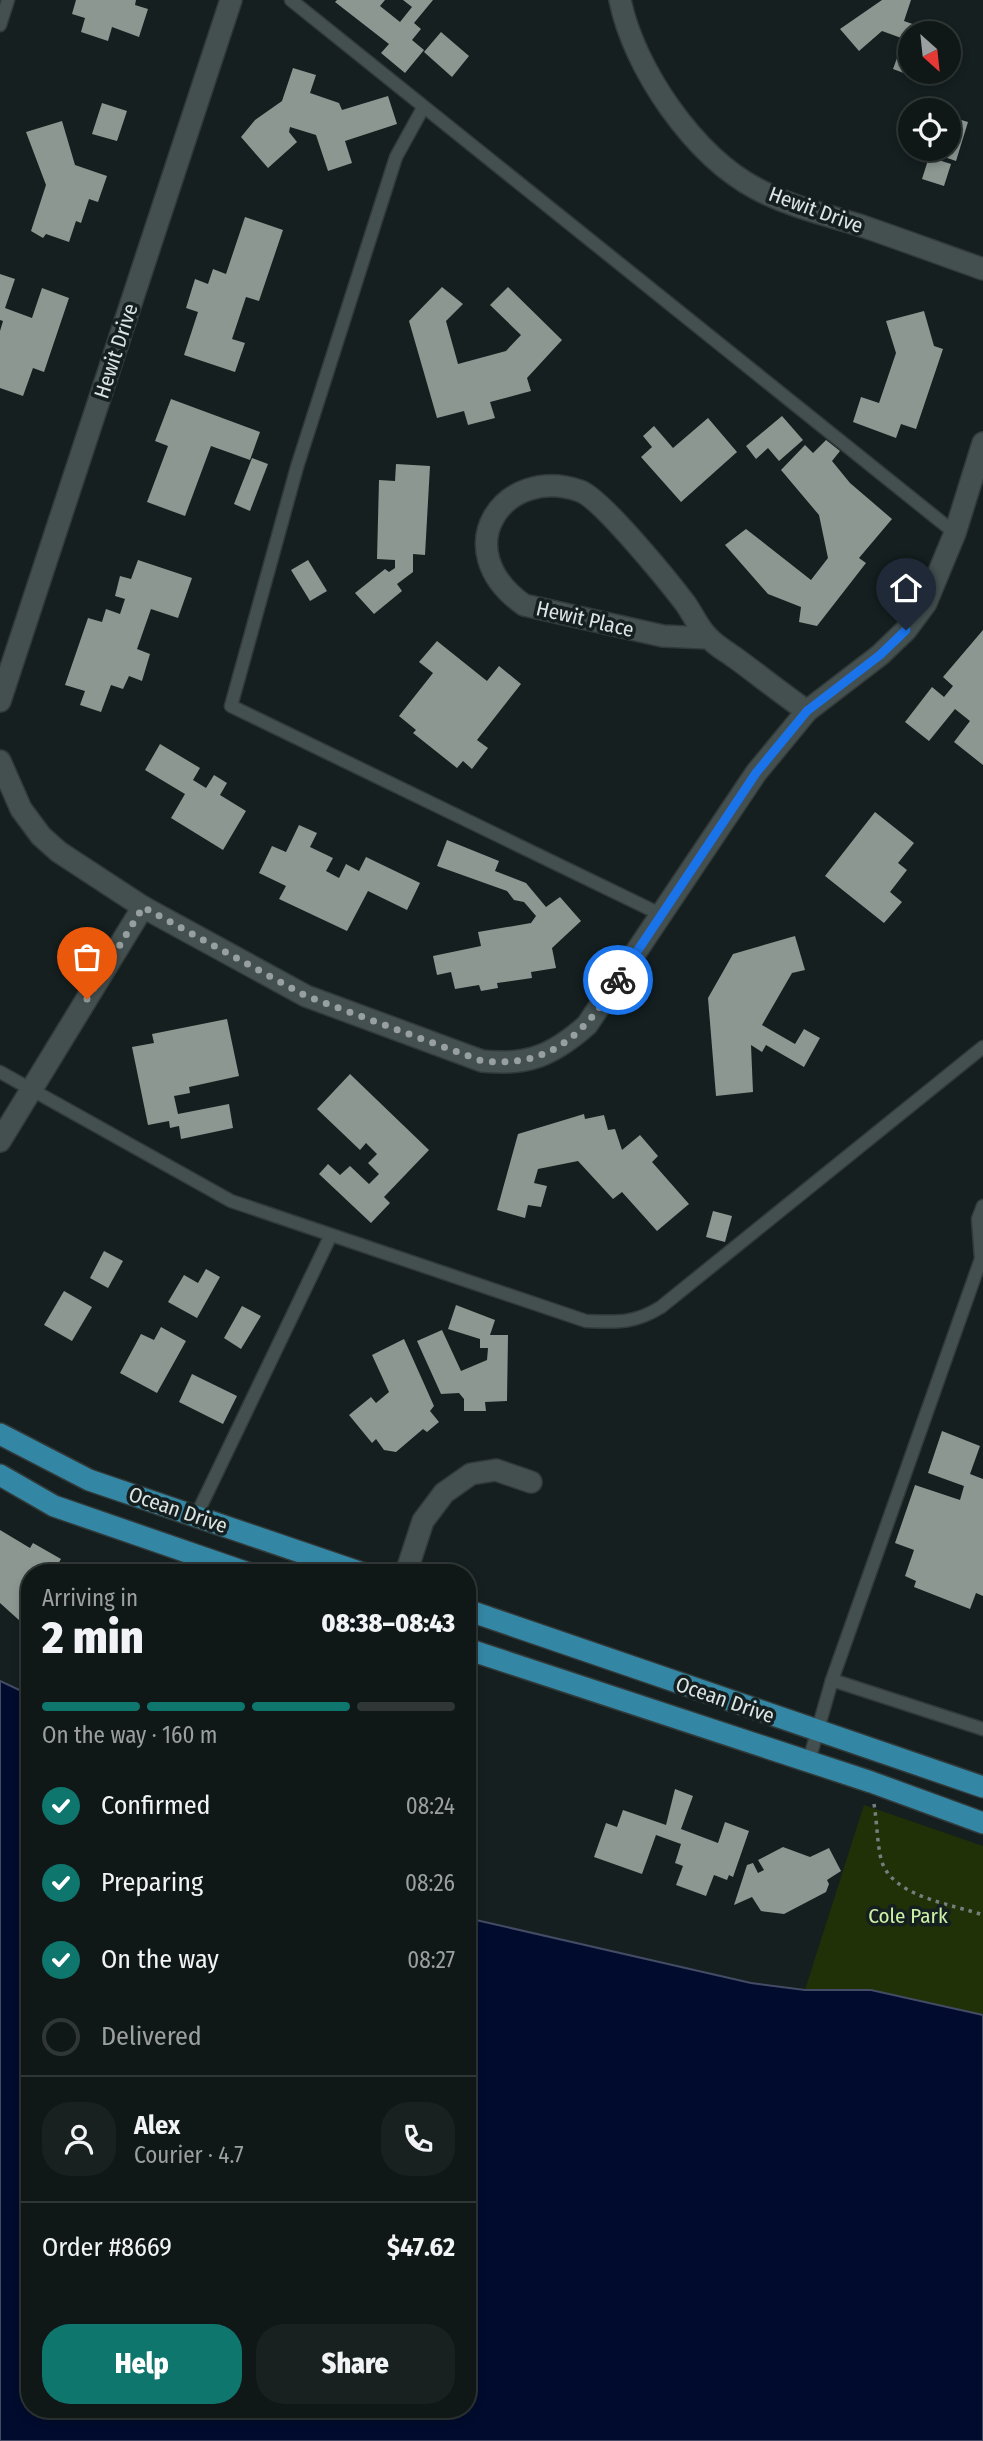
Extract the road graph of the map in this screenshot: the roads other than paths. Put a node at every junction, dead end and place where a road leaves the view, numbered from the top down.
1 (8, 0) edge
2 (231, 0) edge
3 (291, 0) edge
4 (620, 0) edge
5 (0, 25) edge
6 (423, 108) junction
7 (983, 269) edge
8 (983, 443) edge
9 (955, 533) junction
10 (708, 638) junction
11 (0, 701) edge
12 (807, 711) junction
13 (0, 761) edge
14 (143, 907) junction
15 (660, 914) junction
16 (983, 1048) edge
17 (0, 1072) edge
18 (30, 1091) junction
19 (0, 1141) edge
20 (983, 1206) edge
21 (331, 1235) junction
22 (0, 1434) edge
23 (0, 1475) edge
24 (531, 1482) dead end
25 (196, 1516) junction
26 (222, 1564) edge
27 (336, 1564) edge
28 (409, 1564) edge
29 (476, 1613) edge
30 (476, 1652) edge
31 (832, 1680) junction
32 (983, 1730) edge
33 (816, 1732) junction
34 (808, 1764) junction
35 (983, 1787) edge
36 (983, 1823) edge

1 - 5 lane
2 - 11 street, Hewit Drive
3 - 6 lane
4 - 7 street, Hewit Drive
6 - 9 lane
6 - 15 lane
8 - 9 street
9 - 12 street
10 - 10 street, Hewit Place
10 - 12 street, Hewit Place
12 - 15 street
13 - 14 street
14 - 15 street
14 - 18 street
16 - 21 lane
17 - 18 lane
18 - 19 street
18 - 21 lane
20 - 31 lane
21 - 25 lane
22 - 25 main road, Ocean Drive
23 - 26 main road, Ocean Drive
24 - 28 street
25 - 27 main road, Ocean Drive
29 - 33 main road, Ocean Drive
30 - 34 main road, Ocean Drive
31 - 32 lane
31 - 33 lane
33 - 34 lane
33 - 35 main road, Ocean Drive
34 - 36 main road, Ocean Drive

